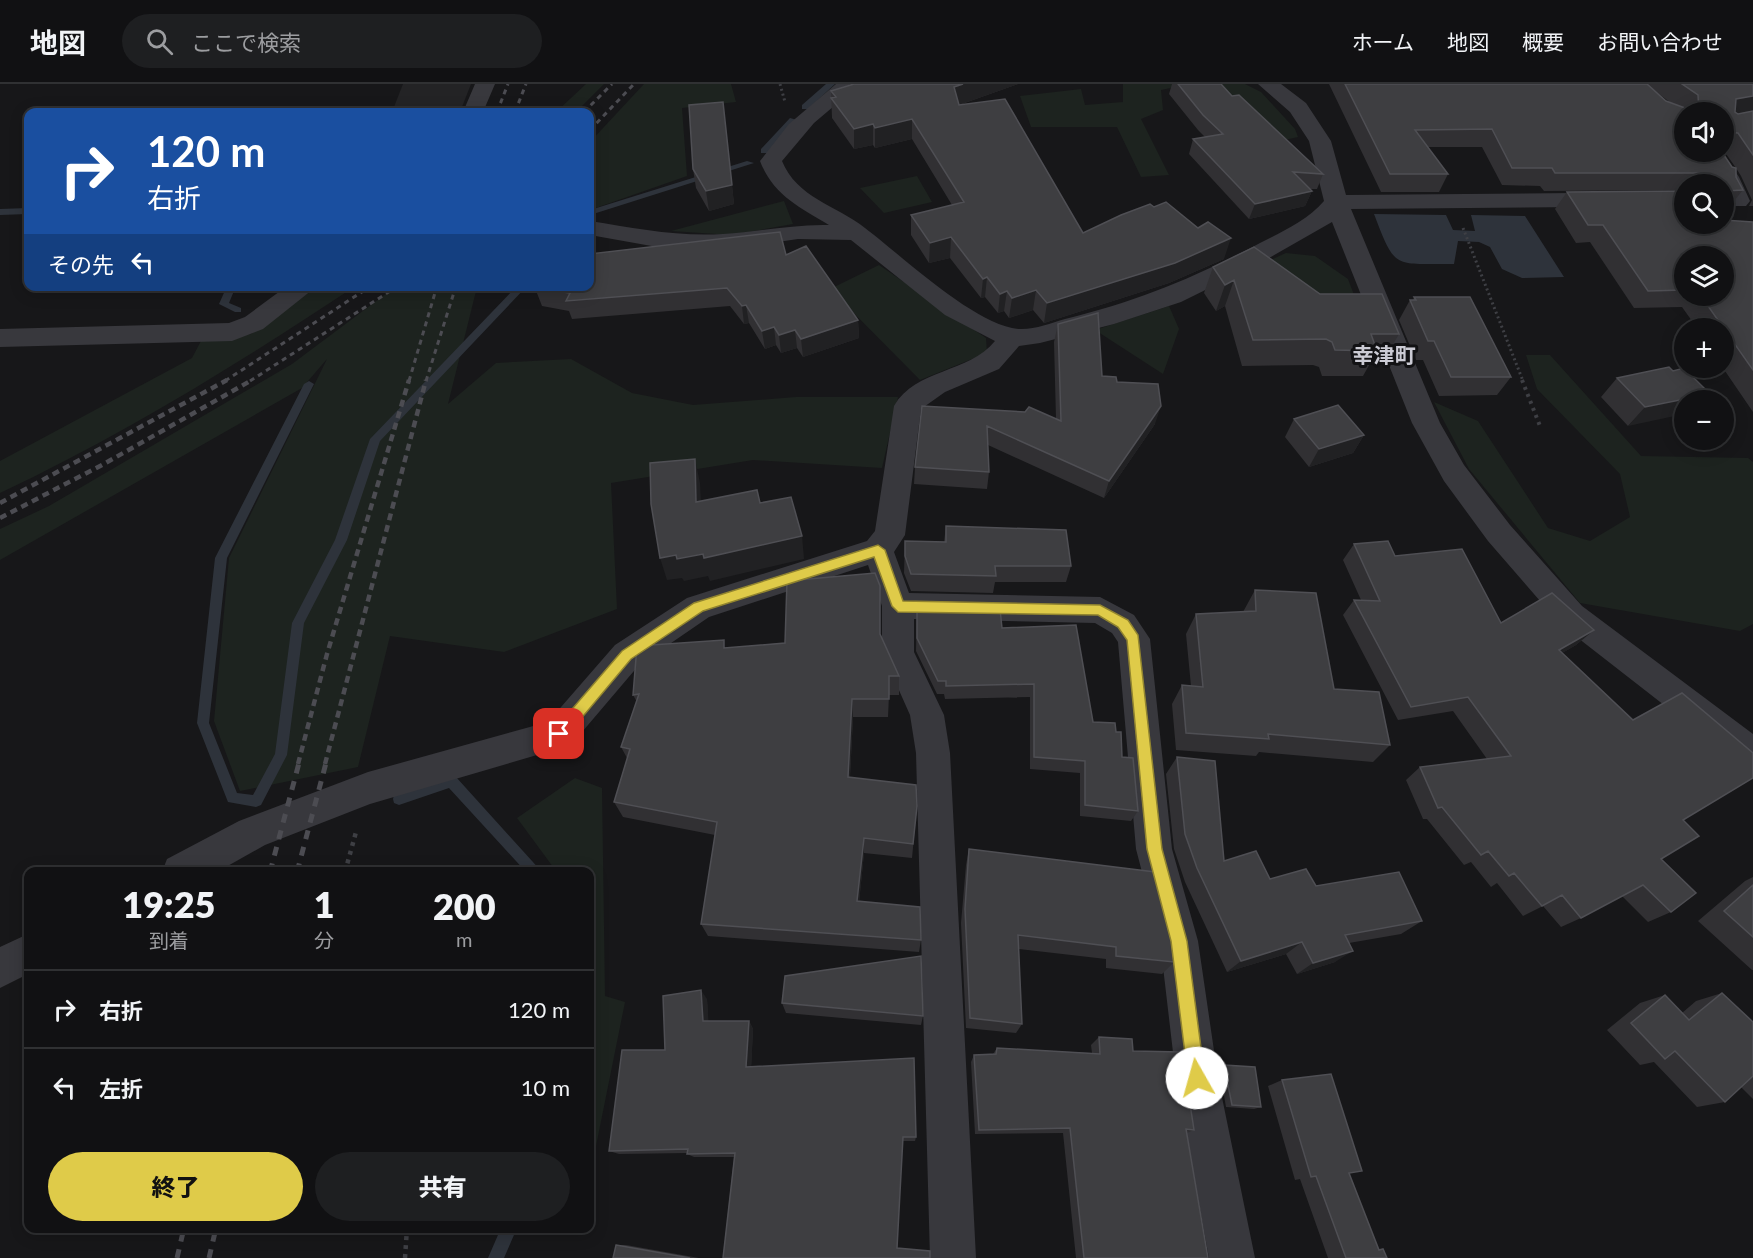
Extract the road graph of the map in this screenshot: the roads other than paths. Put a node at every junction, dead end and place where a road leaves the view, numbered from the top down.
1 (485, 84) edge
2 (850, 84) edge
3 (1268, 84) edge
4 (475, 108) edge
5 (1718, 162) edge
6 (1674, 199) edge
7 (1336, 202) junction
8 (1738, 202) edge
9 (594, 229) edge
10 (857, 233) junction
11 (298, 291) edge
12 (1012, 337) junction
13 (0, 338) edge
14 (878, 550) junction
15 (898, 606) junction
16 (1753, 754) edge
17 (189, 867) edge
18 (24, 955) edge
19 (0, 968) edge
20 (953, 1258) edge
21 (1232, 1258) edge

1 - 4 street
2 - 10 street
3 - 7 street
5 - 8 street
6 - 7 street
7 - 12 street
7 - 16 street
9 - 10 street
10 - 12 street
11 - 13 street
12 - 14 street
14 - 15 street
14 - 17 street
15 - 20 street
15 - 21 street
18 - 19 street

